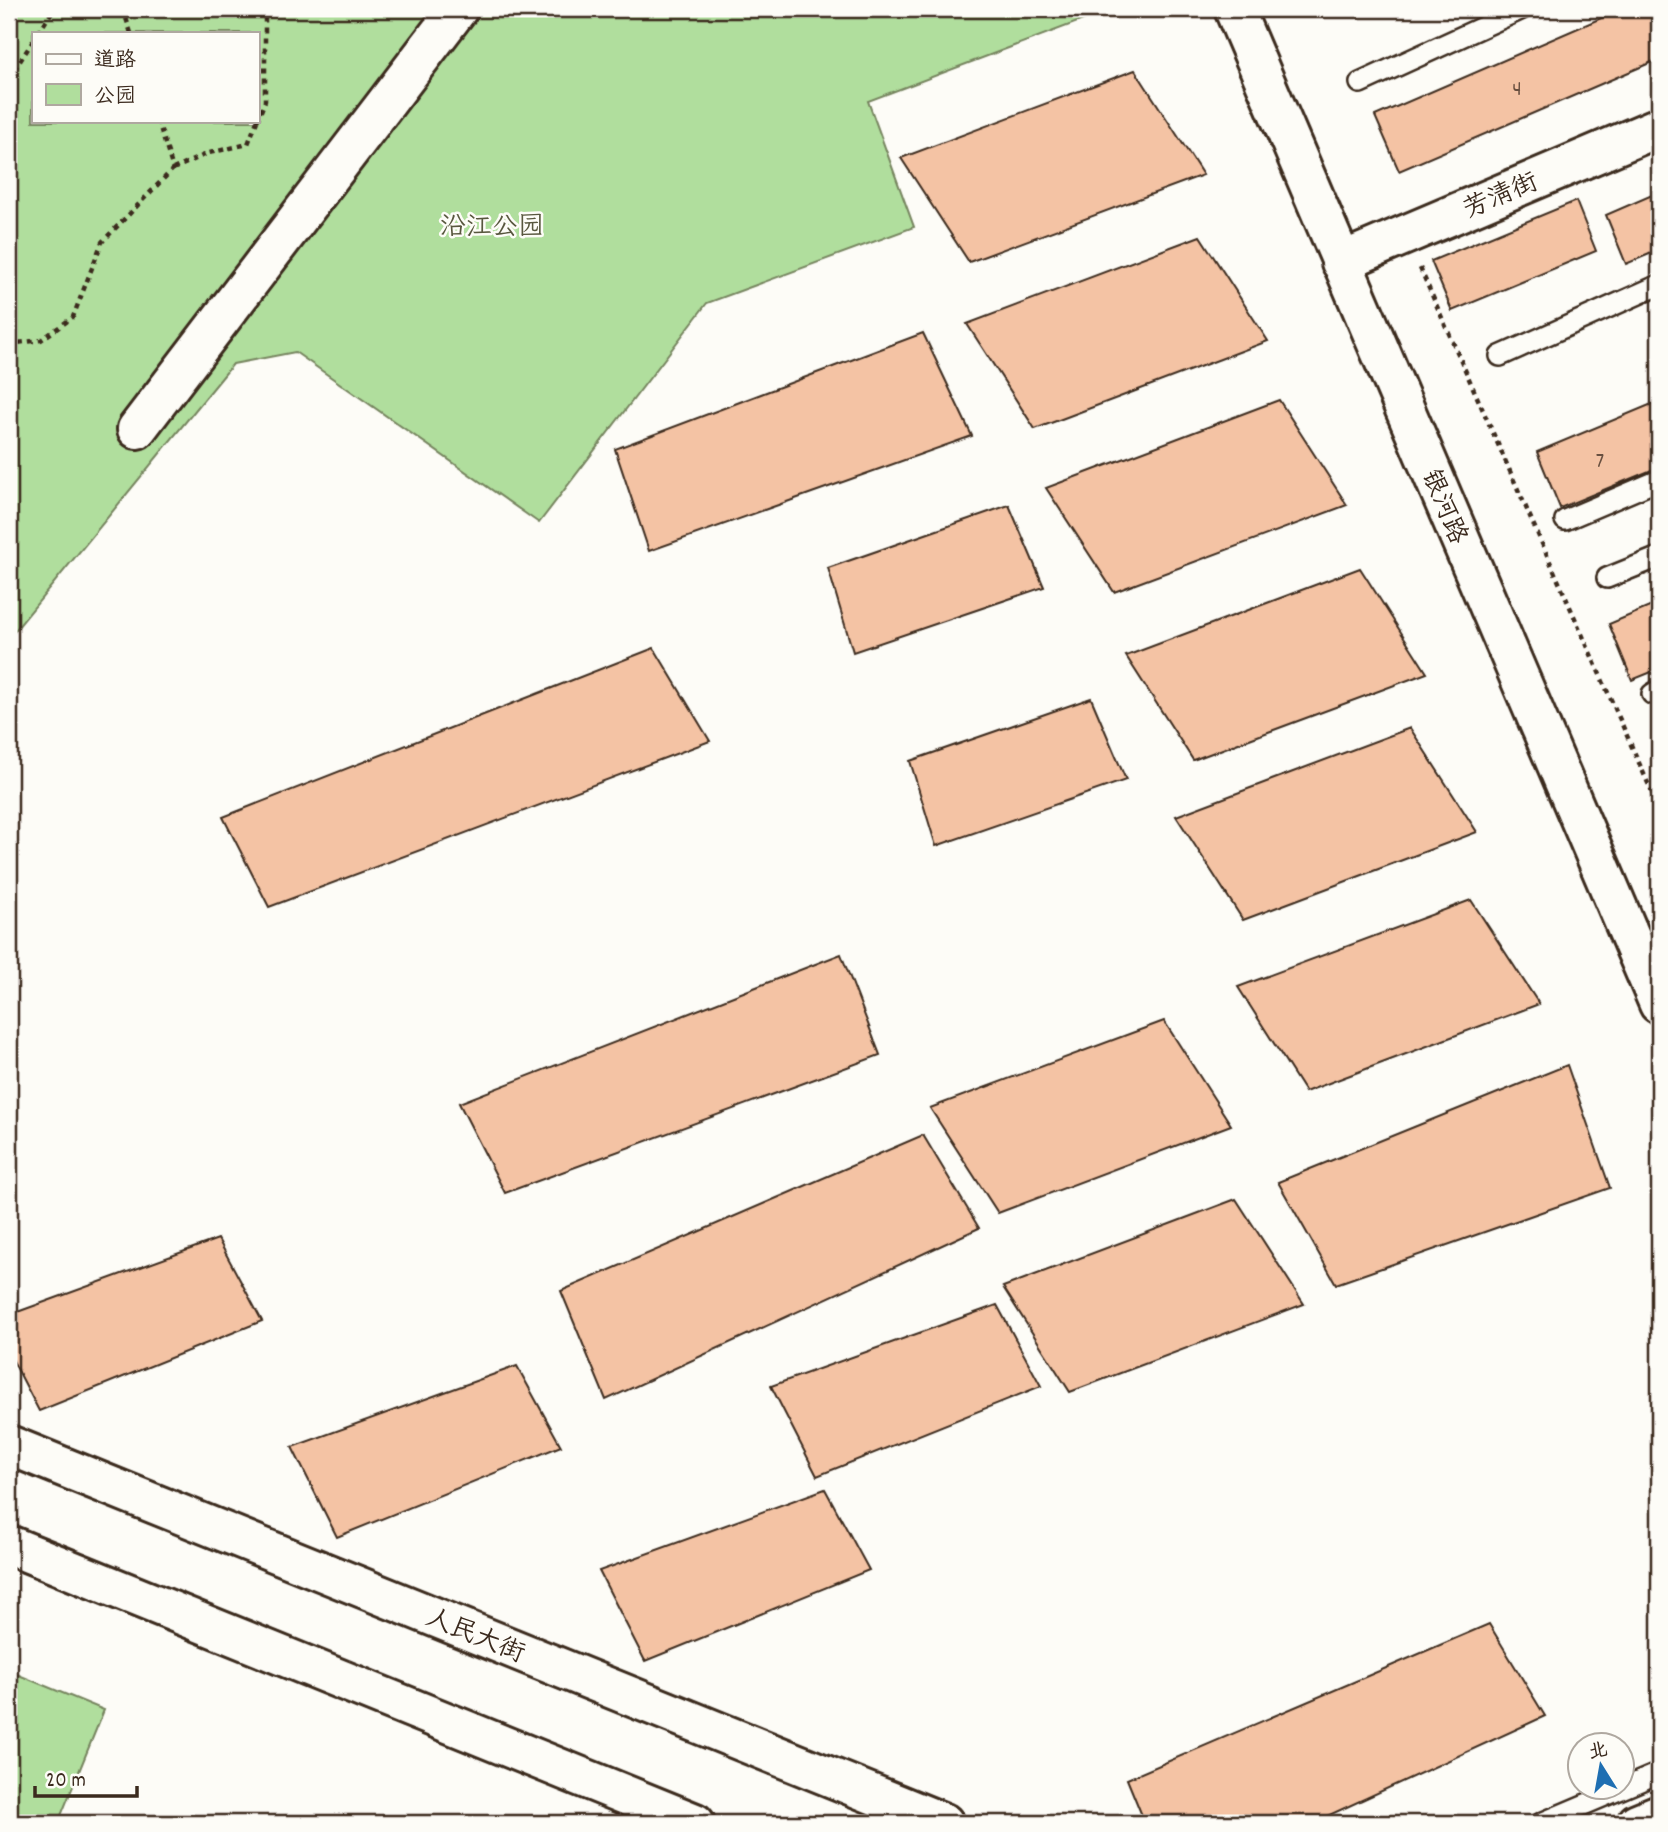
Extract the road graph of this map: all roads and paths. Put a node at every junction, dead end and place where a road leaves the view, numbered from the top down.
1 (54, 9) edge
2 (123, 9) edge
3 (265, 9) edge
4 (458, 9) edge
5 (1234, 9) edge
6 (1522, 9) edge
7 (39, 32) edge
8 (131, 32) edge
9 (32, 43) edge
10 (9, 78) edge
11 (1360, 83) dead end
12 (259, 116) edge
13 (158, 122) edge
14 (257, 122) edge
15 (1659, 127) edge
16 (173, 169) junction
17 (1342, 262) junction
18 (1417, 262) dead end
19 (1659, 285) edge
20 (9, 344) edge
21 (1500, 356) dead end
22 (137, 429) dead end
23 (1659, 480) edge
24 (1564, 520) dead end
25 (1659, 557) edge
26 (1606, 578) dead end
27 (1659, 808) edge
28 (1659, 1004) edge
29 (9, 1445) edge
30 (9, 1545) edge
31 (1659, 1773) edge
32 (1659, 1814) edge
33 (695, 1823) edge
34 (944, 1823) edge
35 (1541, 1823) edge
36 (1637, 1823) edge

1 - 7 path
2 - 8 path
3 - 12 path
4 - 22 street
5 - 17 street, 银河路
6 - 11 lane
9 - 10 path
13 - 16 path
14 - 16 path
15 - 17 street, 芳清街
16 - 20 path
17 - 28 street, 银河路
18 - 27 path
19 - 21 lane
23 - 24 lane
25 - 26 lane
29 - 34 street, 人民大街
30 - 33 street
31 - 35 lane
32 - 36 street

